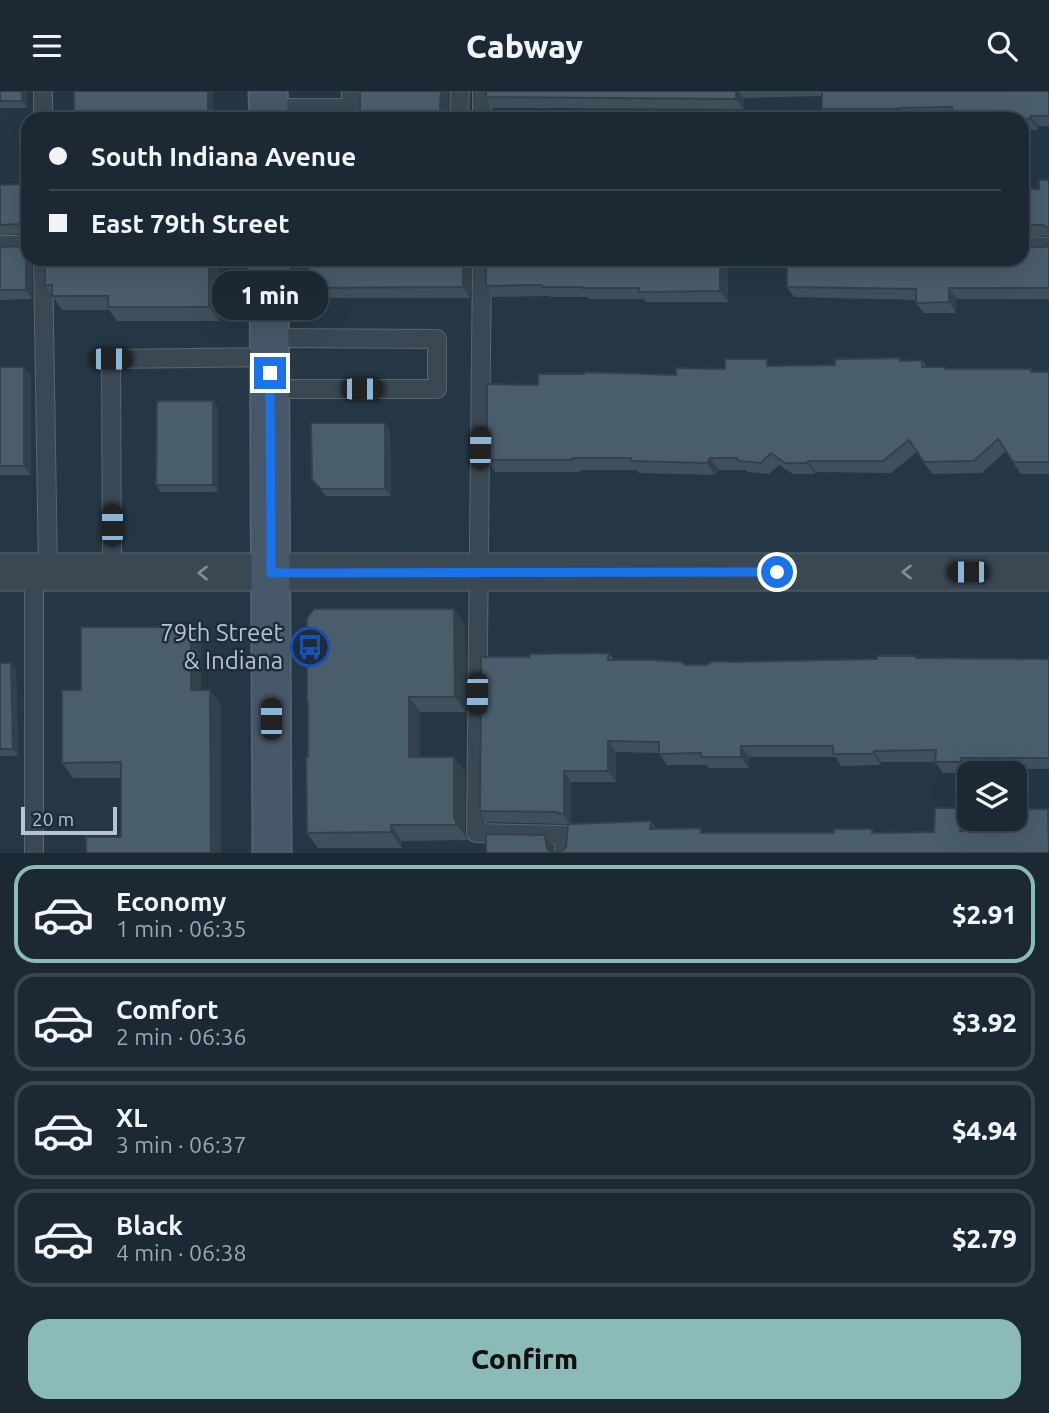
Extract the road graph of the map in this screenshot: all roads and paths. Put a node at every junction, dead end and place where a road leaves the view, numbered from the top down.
1 (43, 91) edge
2 (460, 91) edge
3 (482, 91) edge
4 (268, 106) edge
5 (353, 106) edge
6 (43, 112) edge
7 (460, 112) edge
8 (482, 112) edge
9 (0, 245) edge
10 (21, 245) edge
11 (1029, 246) edge
12 (1049, 247) edge
13 (43, 266) edge
14 (269, 266) edge
15 (482, 266) edge
16 (270, 361) junction
17 (27, 572) edge
18 (478, 572) junction
19 (1049, 572) edge
20 (112, 573) junction
21 (271, 573) junction
22 (34, 853) edge
23 (272, 853) edge
24 (564, 853) edge

1 - 6 lane
2 - 7 lane
3 - 8 lane
4 - 5 lane
9 - 10 lane
11 - 12 lane
13 - 17 lane
14 - 16 main road
15 - 18 lane
16 - 16 lane
16 - 20 lane
16 - 21 main road
17 - 20 street
17 - 22 lane
19 -> 18 street
18 - 21 street
18 - 24 lane
21 -> 20 street
21 - 23 main road

